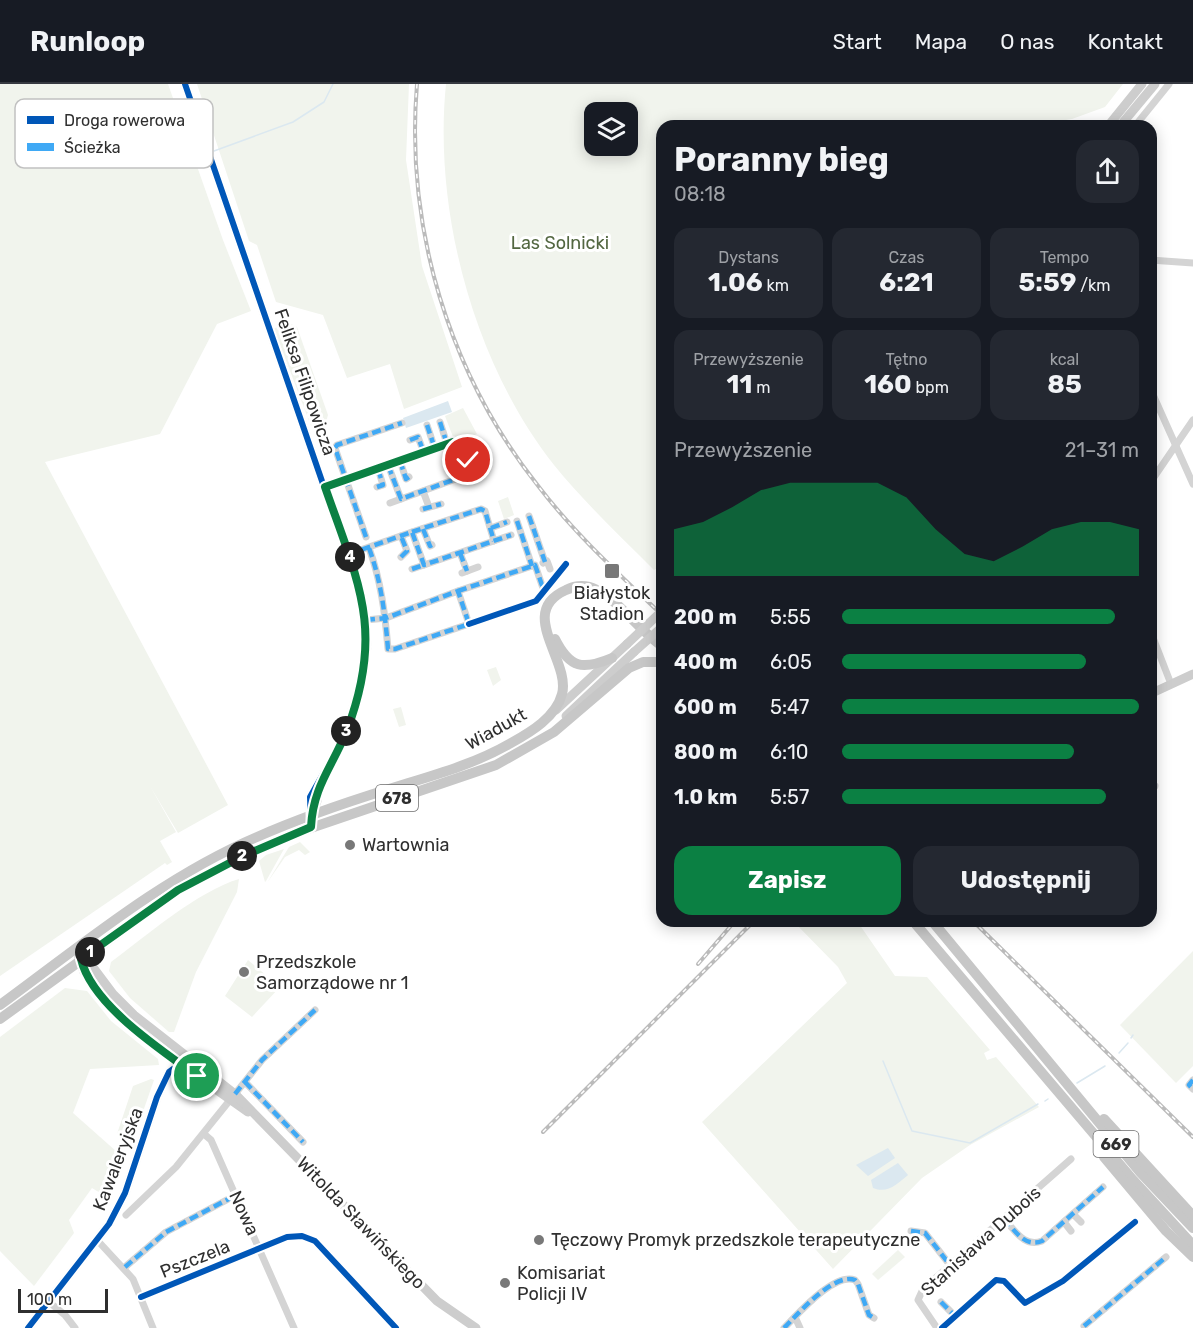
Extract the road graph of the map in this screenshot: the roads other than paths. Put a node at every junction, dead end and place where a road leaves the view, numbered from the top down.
1 (185, 84) edge
2 (1142, 84) edge
3 (1155, 84) edge
4 (1169, 84) edge
5 (190, 99) edge
6 (1113, 120) edge
7 (1125, 120) edge
8 (1140, 120) edge
9 (213, 165) edge
10 (1157, 260) edge
11 (1193, 263) edge
12 (1157, 402) edge
13 (1193, 420) edge
14 (440, 422) dead end
15 (402, 423) dead end
16 (427, 425) dead end
17 (410, 440) dead end
18 (477, 442) dead end
19 (447, 444) junction
20 (1178, 445) junction
21 (463, 447) junction
22 (435, 449) junction
23 (424, 453) junction
24 (481, 456) dead end
25 (468, 460) junction
26 (400, 461) junction
27 (388, 465) junction
28 (487, 468) dead end
29 (378, 469) junction
30 (472, 473) junction
31 (1157, 474) edge
32 (409, 477) dead end
33 (346, 480) junction
34 (1193, 484) edge
35 (325, 487) junction
36 (377, 487) dead end
37 (423, 491) junction
38 (401, 499) junction
39 (390, 502) dead end
40 (441, 504) dead end
41 (529, 516) dead end
42 (517, 521) dead end
43 (507, 522) dead end
44 (490, 528) junction
45 (423, 529) junction
46 (412, 532) junction
47 (511, 535) dead end
48 (401, 536) junction
49 (366, 537) dead end
50 (494, 541) junction
51 (432, 545) dead end
52 (369, 548) junction
53 (460, 553) junction
54 (349, 554) junction
55 (401, 557) dead end
56 (544, 562) junction
57 (566, 564) dead end
58 (424, 565) junction
59 (533, 566) junction
60 (478, 567) dead end
61 (412, 569) dead end
62 (550, 569) dead end
63 (458, 591) junction
64 (544, 591) junction
65 (656, 617) edge
66 (386, 618) junction
67 (366, 620) junction
68 (469, 624) junction
69 (656, 632) edge
70 (656, 641) edge
71 (656, 648) edge
72 (1157, 648) edge
73 (612, 658) junction
74 (656, 662) edge
75 (1193, 674) edge
76 (1171, 684) junction
77 (1157, 691) edge
78 (556, 710) junction
79 (539, 739) junction
80 (312, 815) junction
81 (311, 827) junction
82 (150, 903) junction
83 (918, 927) edge
84 (937, 927) edge
85 (78, 955) junction
86 (0, 1005) edge
87 (315, 1010) dead end
88 (0, 1019) edge
89 (1043, 1058) junction
90 (183, 1060) junction
91 (1044, 1075) junction
92 (245, 1082) junction
93 (233, 1097) junction
94 (204, 1134) junction
95 (303, 1142) dead end
96 (1071, 1160) dead end
97 (1103, 1187) dead end
98 (236, 1195) junction
99 (1073, 1214) junction
100 (126, 1215) dead end
101 (1193, 1216) edge
102 (1004, 1218) junction
103 (1064, 1222) junction
104 (1080, 1222) dead end
105 (1135, 1222) dead end
106 (1193, 1228) edge
107 (911, 1231) dead end
108 (1071, 1231) dead end
109 (98, 1240) junction
110 (1193, 1245) edge
111 (260, 1248) junction
112 (1166, 1257) dead end
113 (1193, 1257) edge
114 (950, 1265) junction
115 (125, 1267) junction
116 (141, 1297) junction
117 (49, 1302) junction
118 (941, 1302) dead end
119 (955, 1316) junction
120 (795, 1317) junction
121 (874, 1318) dead end
122 (1084, 1326) dead end
123 (28, 1328) edge
124 (75, 1328) edge
125 (153, 1328) edge
126 (294, 1328) edge
127 (396, 1328) edge
128 (476, 1328) edge
129 (783, 1328) edge
130 (800, 1328) edge
131 (937, 1328) edge
132 (942, 1328) edge

1 - 5 street, Feliksa Filipowicza
2 - 6 street
3 - 7 street
4 - 8 street
9 - 35 street, Feliksa Filipowicza
10 - 11 street
12 - 20 street
13 - 20 street
14 - 19 street
15 - 33 street
16 - 22 street
17 - 23 street
18 - 21 street
19 - 21 street
19 - 22 street
20 - 31 street
20 - 34 street
21 - 25 street
22 - 23 street
23 - 26 street
24 - 25 street
25 - 30 street
26 - 27 street
26 - 32 street
27 - 29 street
27 - 38 street
28 - 30 street
29 - 33 street
29 - 36 street
30 - 37 street
33 - 35 street
33 - 49 street
35 - 54 street, Feliksa Filipowicza
37 - 38 street
37 - 40 street
38 - 39 street
41 - 56 street
42 - 59 street
43 - 44 street
44 - 45 street
44 - 50 street
45 - 46 street
45 - 51 street
46 - 48 street
46 - 58 street
47 - 50 street
48 - 52 street
48 - 55 street
50 - 53 street
52 - 54 street
52 - 66 street
53 - 58 street
53 - 60 street
54 - 67 street, Feliksa Filipowicza
56 - 59 street
56 - 62 street
57 - 64 street
58 - 61 street
59 - 63 street
59 - 64 street
63 - 66 street
63 - 68 street
64 - 68 street
65 - 73 street, Wiadukt / 678, bridge
66 - 67 street
66 - 68 street
67 - 80 street, Feliksa Filipowicza
69 - 79 street, Wiadukt / 678, bridge
70 - 78 main road
71 - 73 main road
72 - 76 street
73 - 78 street, Wiadukt / 678
74 - 79 main road
75 - 76 street
76 - 77 street
78 - 80 main road, Wiadukt / 678
79 - 81 main road, Wiadukt / 678
80 - 81 street, Feliksa Filipowicza
80 - 82 main road, 678
81 - 82 main road, 678
82 - 85 main road, 678
83 - 91 main road, 669
84 - 89 main road, 669
85 - 86 main road, 678
85 - 88 main road, 678
85 - 90 street, Witolda Sławińskiego
87 - 92 street, Kawaleryjska
89 - 101 main road
89 - 106 main road, 669
90 - 93 street, Witolda Sławińskiego
90 - 109 street, Kawaleryjska
91 - 110 main road, 669
91 - 113 main road
92 - 93 street, Kawaleryjska
92 - 95 street
93 - 94 street, Kawaleryjska
93 - 128 street, Witolda Sławińskiego
94 - 98 street, Nowa
94 - 100 street, Kawaleryjska
96 - 102 street, Stanisława Dubois
97 - 99 street
98 - 111 street, Nowa
98 - 115 street
99 - 103 street
99 - 104 street
102 - 103 street
102 - 114 street, Stanisława Dubois
103 - 108 street
105 - 119 street
107 - 114 street
109 - 115 street
109 - 117 street, Kawaleryjska
111 - 116 street, Pszczela
111 - 126 street, Nowa
111 - 127 street, Pszczela
112 - 122 street
114 - 131 street, Stanisława Dubois
115 - 116 street
116 - 125 street
117 - 123 street, Kawaleryjska
117 - 124 street
118 - 119 street
119 - 132 street
120 - 121 street
120 - 129 street
120 - 130 street

